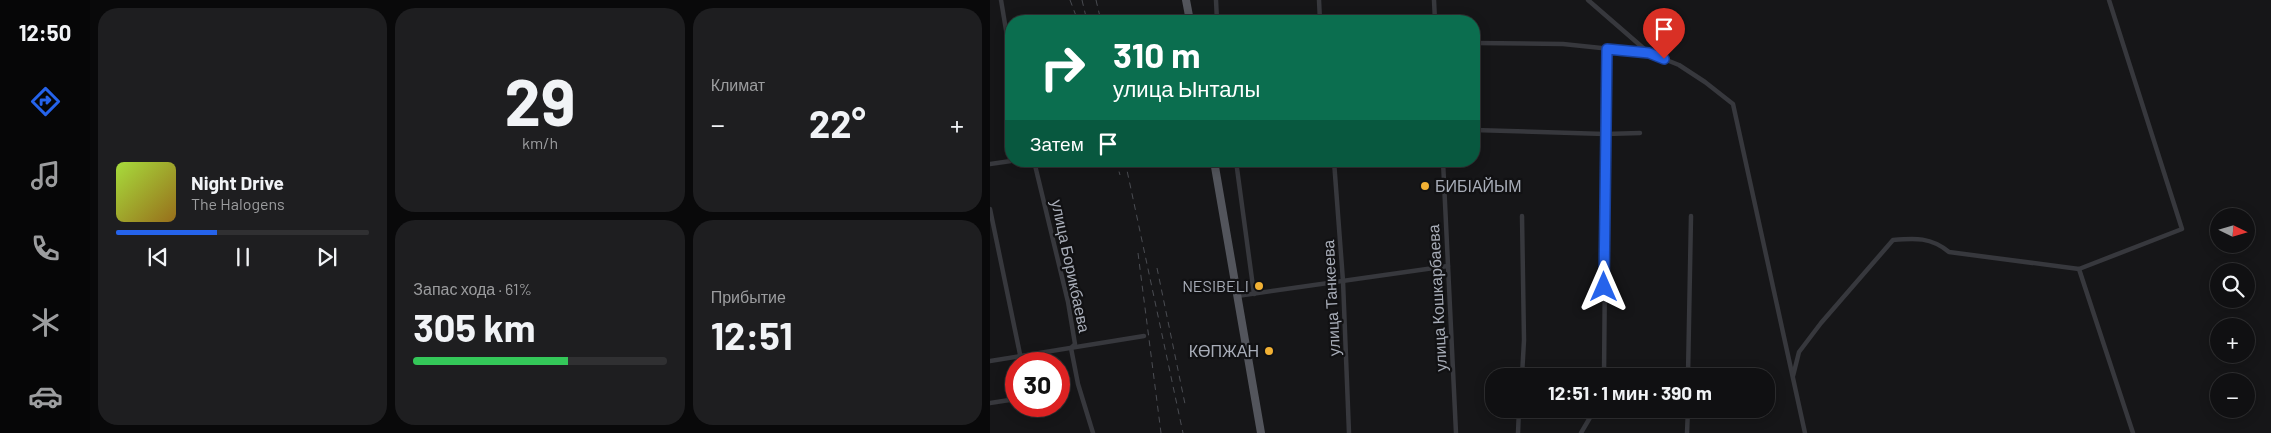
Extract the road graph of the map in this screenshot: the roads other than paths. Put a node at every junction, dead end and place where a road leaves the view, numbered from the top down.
1 (1001, 0) edge
2 (1186, 0) edge
3 (1216, 0) edge
4 (1319, 0) edge
5 (1434, 0) edge
6 (1588, 0) edge
7 (2109, 0) edge
8 (1189, 15) edge
9 (1216, 15) edge
10 (1320, 15) edge
11 (1435, 15) edge
12 (1005, 24) edge
13 (1480, 43) edge
14 (1607, 49) junction
15 (1649, 53) junction
16 (1480, 130) edge
17 (1640, 132) dead end
18 (1605, 134) junction
19 (1005, 161) edge
20 (990, 164) edge
21 (1035, 167) edge
22 (1215, 167) edge
23 (1237, 167) edge
24 (1334, 167) edge
25 (1443, 167) edge
26 (990, 209) edge
27 (1522, 216) dead end
28 (1691, 216) dead end
29 (1448, 266) junction
30 (2079, 269) junction
31 (1343, 281) junction
32 (1254, 294) junction
33 (1237, 296) junction
34 (1144, 336) dead end
35 (1070, 348) junction
36 (1019, 352) edge
37 (1045, 352) edge
38 (1005, 359) edge
39 (990, 362) edge
40 (1522, 368) edge
41 (1604, 368) edge
42 (1688, 368) edge
43 (1793, 376) junction
44 (1005, 401) edge
45 (990, 403) edge
46 (1519, 418) edge
47 (1590, 418) edge
48 (1688, 418) edge
49 (1092, 433) edge
50 (1261, 433) edge
51 (1349, 433) edge
52 (1456, 433) edge
53 (1518, 433) edge
54 (1581, 433) edge
55 (1687, 433) edge
56 (1805, 433) edge
57 (2133, 433) edge

1 - 12 street
2 - 8 main road
3 - 9 street
4 - 10 street
5 - 11 street
6 - 15 street
7 - 30 street
13 - 14 street
14 - 15 street
14 - 18 street
15 - 43 street
16 - 18 street
17 - 18 street
18 - 41 street
19 - 20 street
21 - 35 street, улица Борикбаева
22 - 33 main road
23 - 32 street
24 - 31 street, улица Танкеева
25 - 29 street, улица Кошкарбаева
26 - 36 street
27 - 40 street
28 - 42 street
29 - 31 street
29 - 52 street, улица Кошкарбаева
30 - 43 street
30 - 57 street
31 - 32 street
31 - 51 street, улица Танкеева
32 - 33 street
33 - 50 main road
34 - 35 street
35 - 37 street
35 - 49 street, улица Борикбаева
38 - 39 street
43 - 56 street
44 - 45 street
46 - 53 street
47 - 54 street
48 - 55 street

